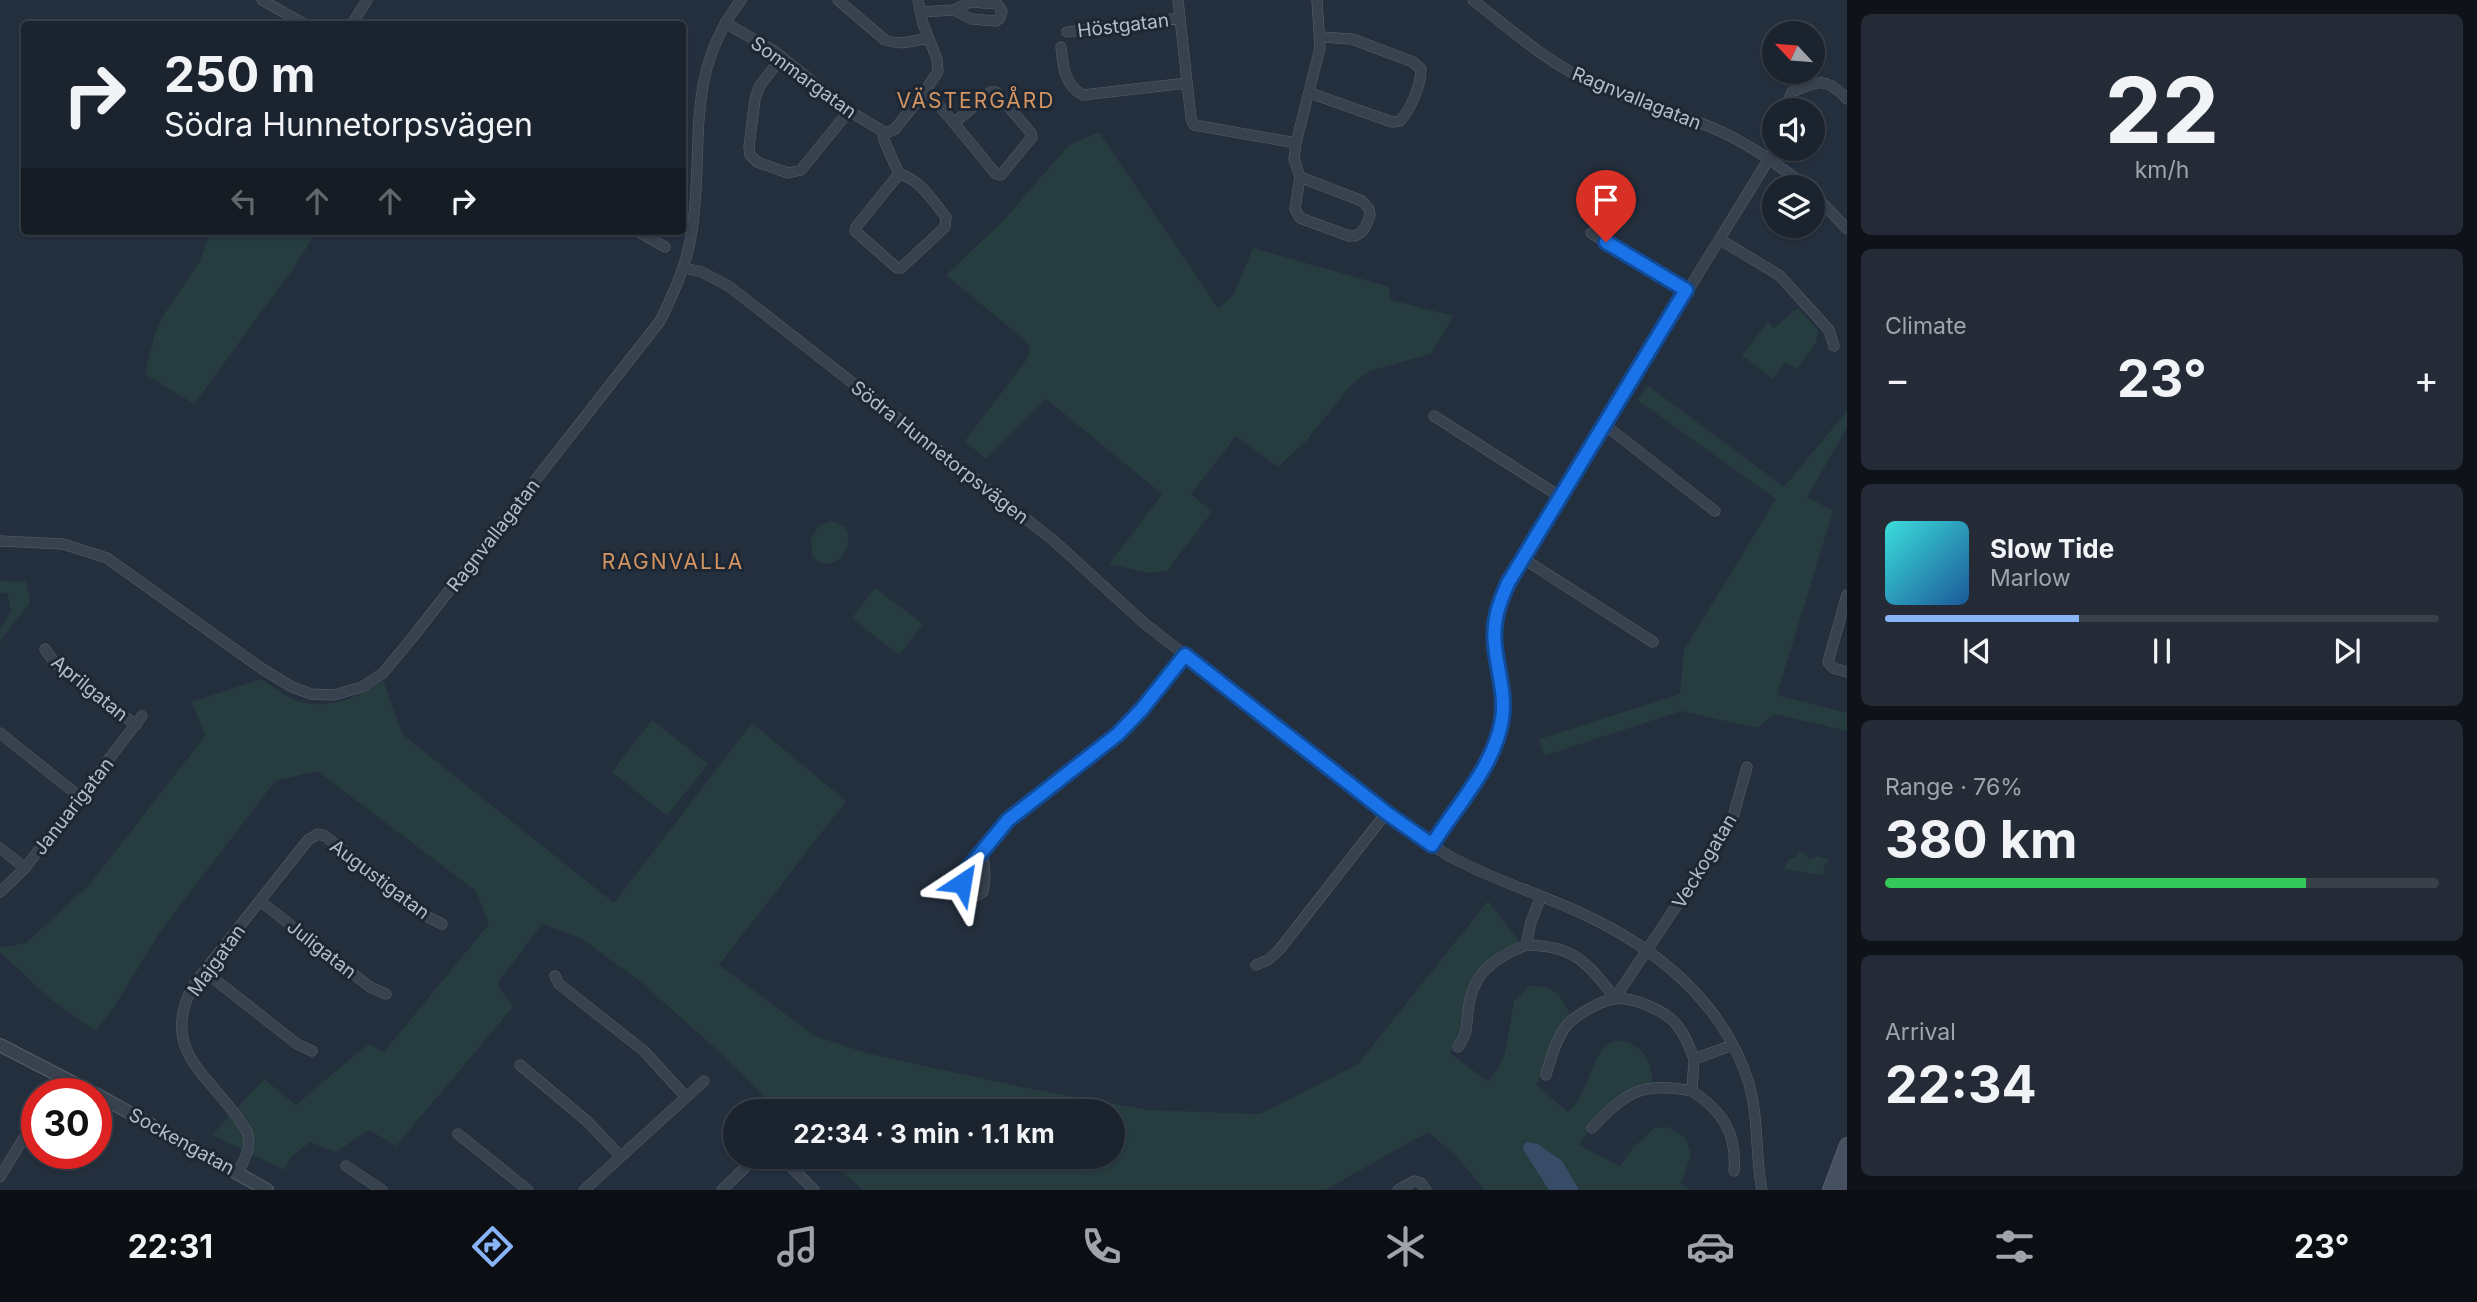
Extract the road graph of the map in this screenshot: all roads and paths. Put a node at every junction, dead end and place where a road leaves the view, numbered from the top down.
1 (262, 0) edge
2 (367, 0) edge
3 (741, 0) edge
4 (838, 0) edge
5 (918, 0) edge
6 (1178, 0) edge
7 (1317, 0) edge
8 (1473, 0) edge
9 (954, 10) dead end
10 (920, 12) junction
11 (1180, 18) junction
12 (299, 21) edge
13 (354, 21) edge
14 (725, 23) junction
15 (1067, 32) dead end
16 (1321, 37) junction
17 (928, 38) junction
18 (1061, 47) dead end
19 (782, 57) junction
20 (1187, 83) junction
21 (926, 90) junction
22 (1310, 93) junction
23 (1789, 98) edge
24 (1847, 99) edge
25 (849, 111) junction
26 (954, 123) junction
27 (883, 133) junction
28 (1296, 143) junction
29 (1762, 155) edge
30 (1768, 161) edge
31 (1772, 161) edge
32 (899, 174) junction
33 (1791, 175) edge
34 (1300, 177) junction
35 (1825, 206) edge
36 (1847, 229) edge
37 (1591, 233) dead end
38 (644, 235) edge
39 (1719, 239) junction
40 (665, 247) dead end
41 (684, 268) junction
42 (1686, 290) junction
43 (1834, 346) dead end
44 (1434, 416) dead end
45 (1605, 425) junction
46 (1559, 496) junction
47 (1715, 510) dead end
48 (0, 541) edge
49 (1522, 558) junction
50 (1847, 595) edge
51 (1653, 642) dead end
52 (45, 649) dead end
53 (1185, 655) junction
54 (1847, 672) edge
55 (139, 720) joint
56 (0, 733) edge
57 (1747, 767) dead end
58 (80, 797) junction
59 (1387, 812) junction
60 (318, 835) joint
61 (1432, 845) junction
62 (0, 848) edge
63 (983, 852) dead end
64 (25, 867) junction
65 (0, 892) edge
66 (1541, 896) junction
67 (260, 901) junction
68 (442, 923) dead end
69 (1526, 945) junction
70 (1647, 949) junction
71 (1256, 965) dead end
72 (204, 971) junction
73 (555, 976) dead end
74 (386, 995) dead end
75 (1615, 998) junction
76 (0, 1045) edge
77 (1733, 1045) junction
78 (1458, 1047) dead end
79 (312, 1051) dead end
80 (1694, 1059) junction
81 (520, 1065) dead end
82 (1546, 1074) dead end
83 (61, 1076) joint
84 (65, 1078) edge
85 (704, 1081) dead end
86 (1692, 1091) junction
87 (686, 1097) junction
88 (112, 1103) edge
89 (1592, 1128) dead end
90 (458, 1134) dead end
91 (21, 1142) edge
92 (1847, 1145) edge
93 (620, 1156) junction
94 (346, 1166) dead end
95 (744, 1169) edge
96 (793, 1169) edge
97 (1734, 1171) dead end
98 (238, 1172) junction
99 (1847, 1173) edge
100 (0, 1177) edge
101 (268, 1190) edge
102 (382, 1190) edge
103 (528, 1190) edge
104 (584, 1190) edge
105 (722, 1190) edge
106 (814, 1190) edge
107 (1398, 1190) edge
108 (1426, 1190) edge
109 (1762, 1190) edge
110 (1830, 1190) edge
111 (1842, 1190) edge

1 - 12 street
2 - 13 street
3 - 14 street, Ragnvallagatan
4 - 17 street
5 - 10 street
6 - 11 street, Höstgatan
7 - 16 street
8 - 29 street, Ragnvallagatan
9 - 10 street
10 - 17 street
11 - 15 street, Höstgatan
11 - 20 street, Höstgatan
14 - 19 street, Sommargatan
14 - 41 street, Ragnvallagatan
16 - 22 street
16 - 22 street
17 - 21 street
18 - 20 street, Höstgatan
19 - 25 street, Sommargatan
19 - 25 street
20 - 28 street, Höstgatan
21 - 26 street
21 - 27 street
22 - 28 street
23 - 24 street
25 - 27 street, Sommargatan
26 - 26 street
27 - 32 street
28 - 34 street
30 - 39 street
31 - 33 street, Ragnvallagatan
32 - 32 street
34 - 34 street
35 - 36 street
37 - 42 street
38 - 40 street
39 - 42 street
39 - 43 street
41 - 48 street, Ragnvallagatan
41 - 53 street, Södra Hunnetorpsvägen
42 - 45 street
44 - 46 street
45 - 46 street
45 - 47 street
46 - 49 street
49 - 51 street
49 - 61 street
50 - 54 street
52 - 55 street, Aprilgatan
53 - 59 street, Södra Hunnetorpsvägen
53 - 63 street
55 - 58 street, Januarigatan
56 - 58 street
57 - 70 street, Veckogatan
58 - 64 street, Januarigatan
59 - 61 street, Södra Hunnetorpsvägen
59 - 71 street
60 - 67 street, Majgatan
60 - 68 street, Augustigatan
61 - 66 street, Södra Hunnetorpsvägen
62 - 64 street
64 - 65 street, Januarigatan
66 - 69 street
66 - 70 street, Södra Hunnetorpsvägen
67 - 72 street, Majgatan
67 - 74 street, Juligatan
69 - 75 street
69 - 78 street
70 - 75 street
70 - 77 street, Södra Hunnetorpsvägen
72 - 79 street
72 - 98 street, Majgatan
73 - 87 street
75 - 80 street
75 - 82 street
76 - 83 street, Sockengatan
77 - 80 street
77 - 109 street, Södra Hunnetorpsvägen
80 - 86 street
81 - 93 street
83 - 84 street, Sockengatan
85 - 87 street
86 - 89 street
86 - 97 street
87 - 93 street
88 - 98 street, Sockengatan
90 - 103 street
91 - 100 street
92 - 110 main road
93 - 104 street
94 - 102 street
95 - 105 street
96 - 106 street
98 - 101 street, Sockengatan
99 - 111 main road
107 - 108 street

